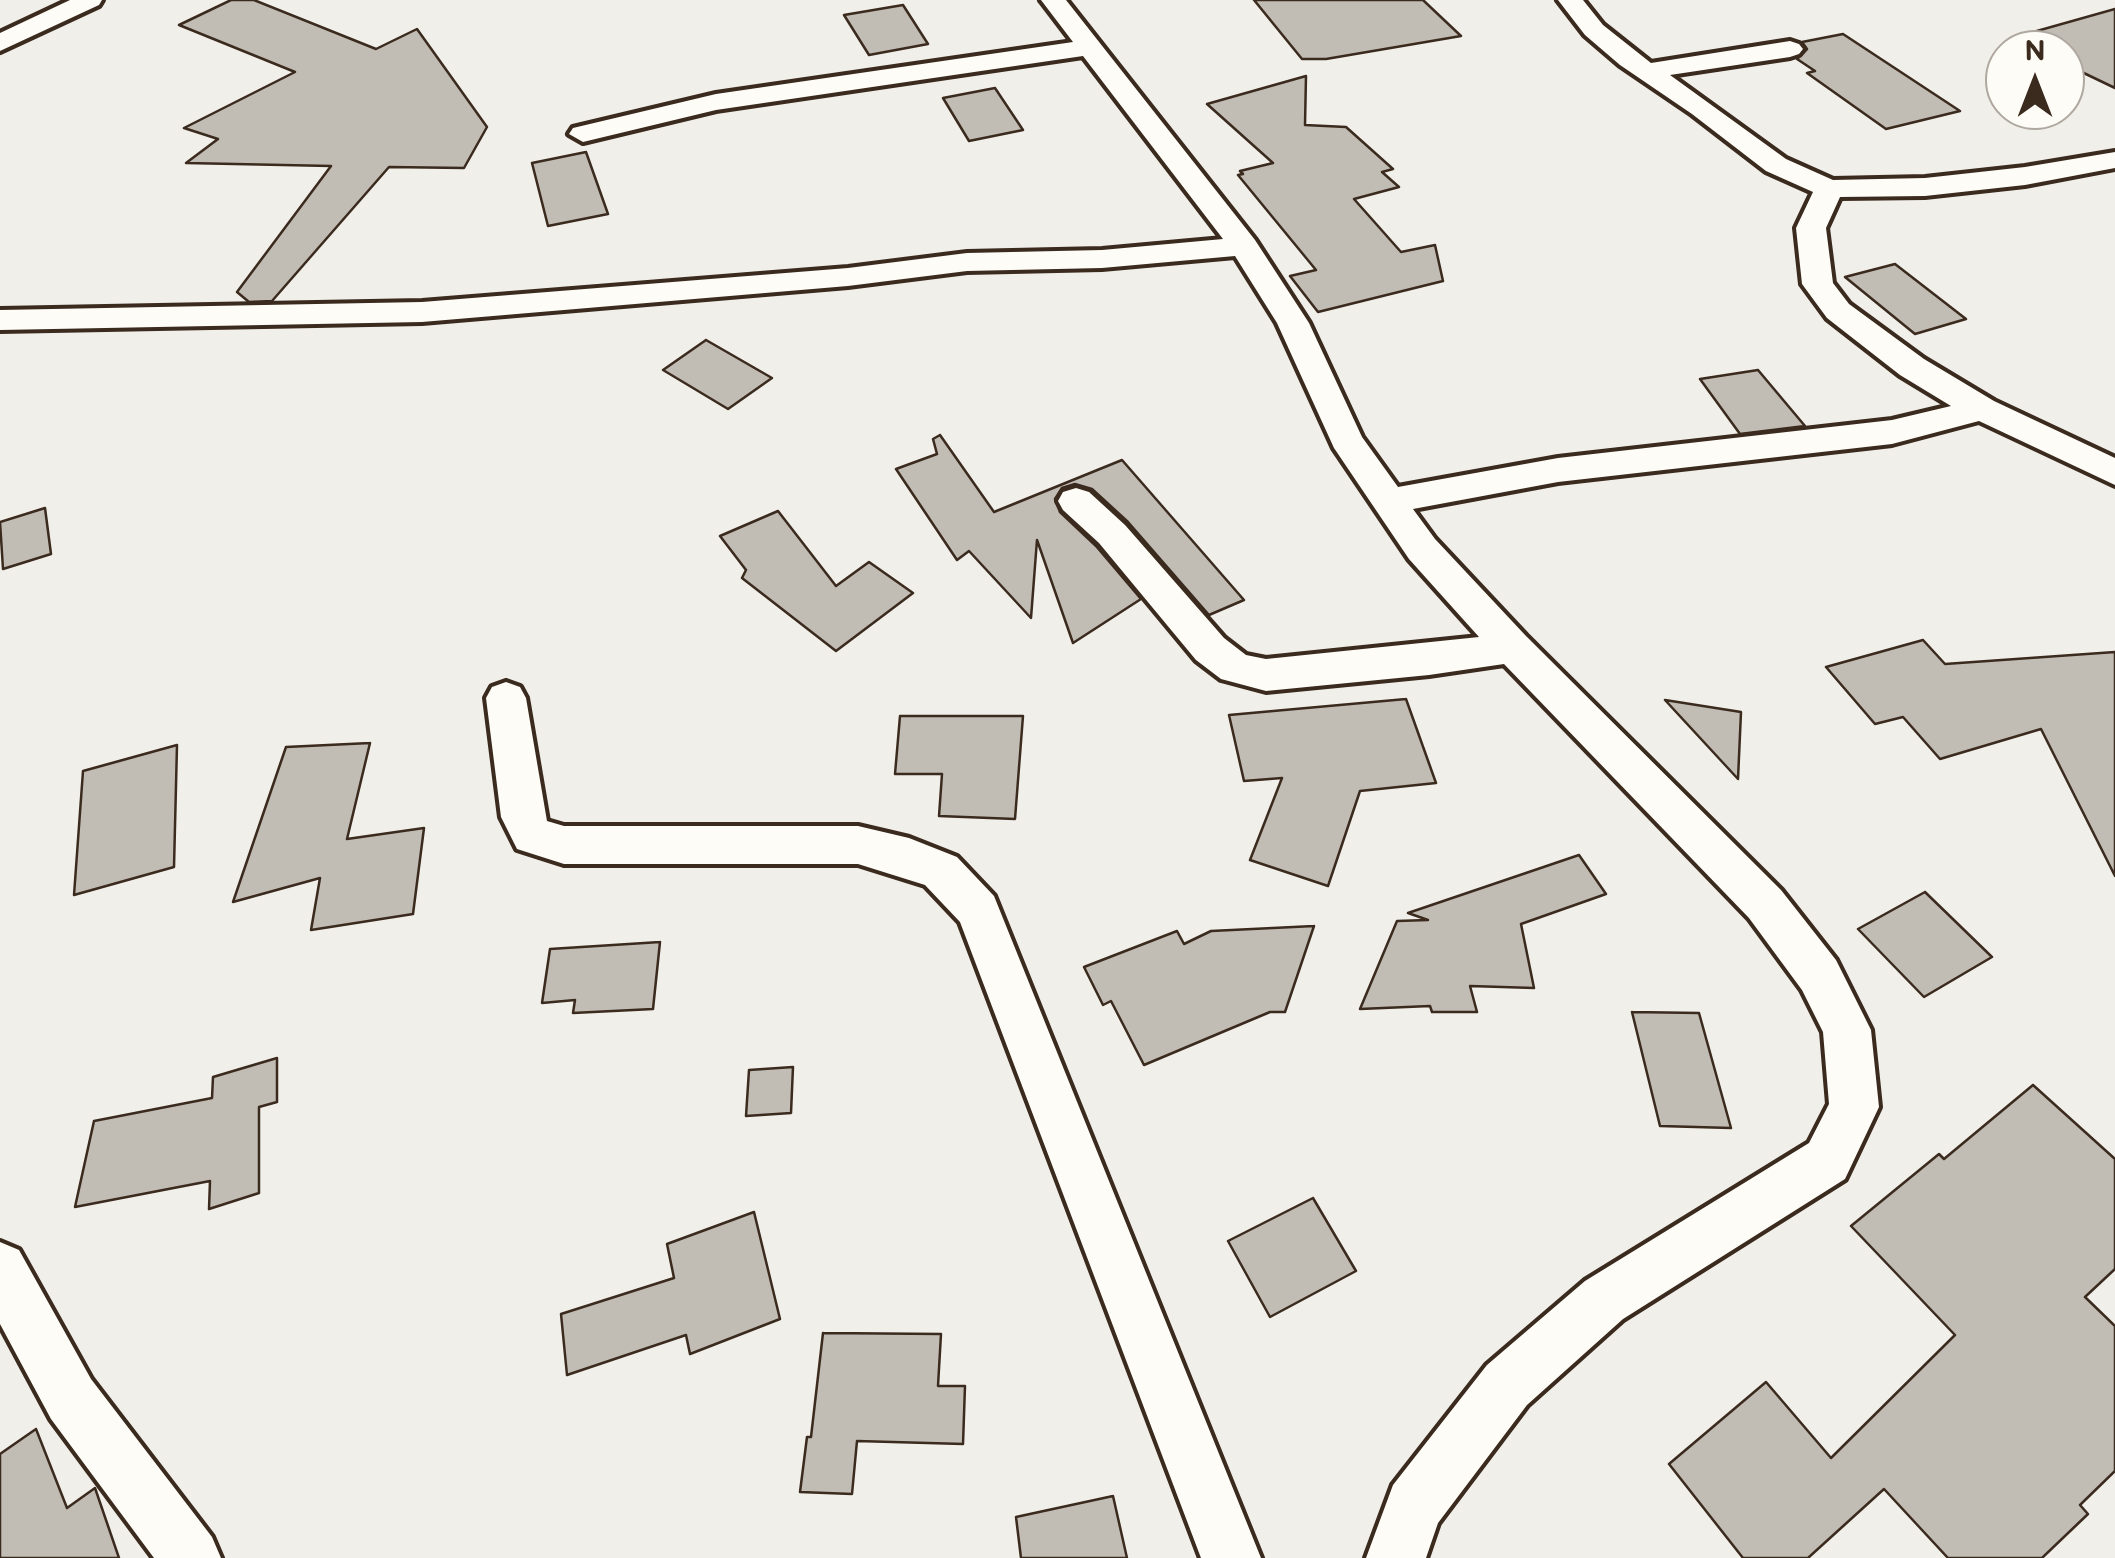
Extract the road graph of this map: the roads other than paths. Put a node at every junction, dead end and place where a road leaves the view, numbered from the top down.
1 (90, 0) edge
2 (1054, 0) edge
3 (1570, 0) edge
4 (0, 43) edge
5 (1088, 48) junction
6 (1790, 49) dead end
7 (1647, 71) junction
8 (583, 134) dead end
9 (2115, 160) edge
10 (1829, 189) junction
11 (1244, 246) junction
12 (0, 320) edge
13 (1982, 409) junction
14 (2115, 473) edge
15 (1076, 501) dead end
16 (1388, 502) junction
17 (1512, 647) junction
18 (506, 698) dead end
19 (0, 1269) edge
20 (192, 1558) edge
21 (1231, 1558) edge
22 (1396, 1558) edge

1 - 4 street
2 - 5 street
3 - 7 street
5 - 8 street
5 - 11 street
6 - 7 street
7 - 10 street
9 - 10 street
10 - 13 street
11 - 12 street
11 - 16 street
13 - 14 street
13 - 16 street
15 - 17 street
16 - 17 street
17 - 22 street
18 - 21 street
19 - 20 street

